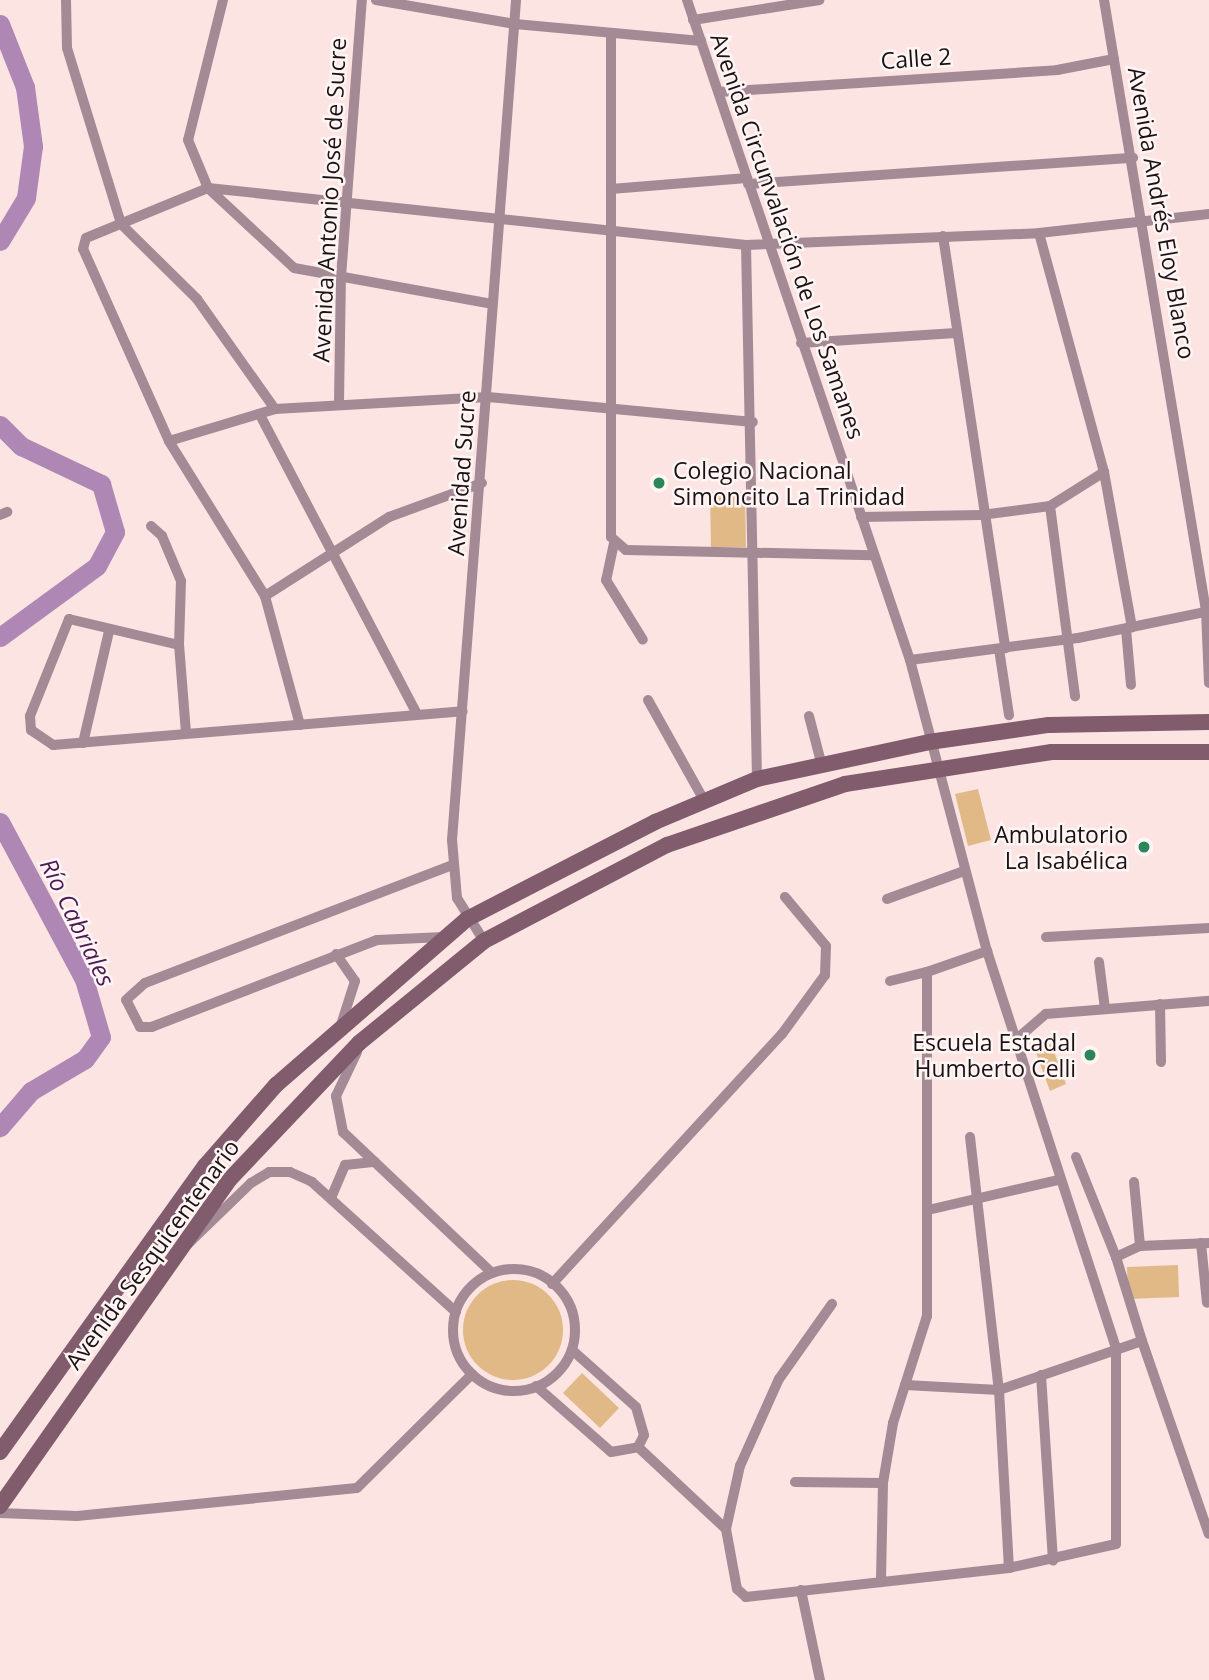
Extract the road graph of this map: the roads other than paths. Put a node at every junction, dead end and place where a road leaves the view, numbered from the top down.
1 (66, 0) edge
2 (223, 0) edge
3 (362, 0) edge
4 (376, 0) edge
5 (516, 0) edge
6 (687, 0) edge
7 (819, 0) edge
8 (1104, 0) edge
9 (693, 20) junction
10 (515, 24) junction
11 (611, 36) junction
12 (701, 41) junction
13 (1114, 59) junction
14 (719, 92) junction
15 (1133, 158) junction
16 (748, 181) junction
17 (208, 188) junction
18 (611, 188) junction
19 (349, 199) junction
20 (1209, 214) edge
21 (1144, 222) junction
22 (502, 223) junction
23 (121, 224) junction
24 (1039, 233) junction
25 (609, 235) junction
26 (943, 236) junction
27 (769, 243) junction
28 (746, 246) junction
29 (341, 277) junction
30 (492, 304) junction
31 (956, 333) junction
32 (801, 343) junction
33 (488, 397) junction
34 (339, 402) junction
35 (606, 408) junction
36 (275, 409) junction
37 (260, 415) junction
38 (753, 422) junction
39 (169, 441) junction
40 (1104, 472) junction
41 (482, 483) junction
42 (1050, 506) junction
43 (981, 515) junction
44 (861, 517) junction
45 (151, 526) dead end
46 (614, 543) junction
47 (752, 554) junction
48 (872, 555) junction
49 (331, 556) junction
50 (265, 596) junction
51 (1208, 611) edge
52 (1129, 628) junction
53 (108, 631) junction
54 (1068, 639) junction
55 (643, 640) dead end
56 (179, 645) junction
57 (1002, 648) junction
58 (910, 660) junction
59 (1209, 684) edge
60 (1131, 685) dead end
61 (1075, 696) dead end
62 (648, 700) dead end
63 (463, 711) junction
64 (417, 714) junction
65 (1009, 715) dead end
66 (809, 716) dead end
67 (1209, 722) edge
68 (300, 725) junction
69 (186, 733) junction
70 (929, 742) junction
71 (83, 743) junction
72 (1209, 752) edge
73 (821, 762) junction
74 (933, 766) junction
75 (757, 779) junction
76 (705, 802) junction
77 (452, 865) junction
78 (964, 871) junction
79 (785, 897) dead end
80 (887, 899) dead end
81 (467, 919) junction
82 (1209, 928) edge
83 (444, 937) junction
84 (1046, 937) dead end
85 (484, 941) junction
86 (987, 951) junction
87 (336, 954) junction
88 (1100, 962) dead end
89 (926, 972) junction
90 (890, 981) dead end
91 (1209, 1001) edge
92 (1160, 1004) junction
93 (1105, 1009) junction
94 (341, 1025) junction
95 (1018, 1038) junction
96 (364, 1039) junction
97 (1161, 1062) dead end
98 (970, 1137) dead end
99 (1076, 1157) dead end
100 (374, 1162) junction
101 (1058, 1180) junction
102 (1134, 1182) dead end
103 (331, 1198) junction
104 (978, 1198) junction
105 (928, 1210) junction
106 (1205, 1243) edge
107 (1140, 1246) junction
108 (180, 1249) junction
109 (1116, 1257) junction
110 (492, 1273) junction
111 (552, 1284) junction
112 (1207, 1303) dead end
113 (832, 1304) dead end
114 (456, 1312) junction
115 (1142, 1341) junction
116 (1116, 1347) junction
117 (572, 1350) junction
118 (471, 1374) junction
119 (1041, 1375) junction
120 (905, 1385) junction
121 (536, 1386) junction
122 (999, 1390) junction
123 (638, 1447) junction
124 (0, 1452) edge
125 (795, 1482) dead end
126 (883, 1483) junction
127 (0, 1506) edge
128 (0, 1513) edge
129 (726, 1529) junction
130 (1209, 1534) edge
131 (1053, 1561) junction
132 (1009, 1568) junction
133 (881, 1579) junction
134 (801, 1590) junction
135 (820, 1680) edge

1 - 23 street
2 - 17 street
3 - 19 street, Avenida Antonio José de Sucre
4 - 10 street
5 - 10 street, Avenidad Sucre
6 - 9 street, Avenida Circunvalación de Los Samanes
7 - 9 street
8 - 13 street, Avenida Andrés Eloy Blanco
9 - 12 street, Avenida Circunvalación de Los Samanes
10 - 11 street
10 - 22 street, Avenidad Sucre
11 - 12 street
11 - 18 street
12 - 14 street, Avenida Circunvalación de Los Samanes
13 - 14 street, Calle 2
13 - 15 street, Avenida Andrés Eloy Blanco
14 - 16 street, Avenida Circunvalación de Los Samanes
15 - 16 street
15 - 21 street, Avenida Andrés Eloy Blanco
16 - 18 street
16 - 27 street, Avenida Circunvalación de Los Samanes
17 - 19 street
17 - 23 street
17 - 29 street
18 - 25 street
19 - 22 street
19 - 29 street, Avenida Antonio José de Sucre
20 - 21 street
21 - 24 street
21 - 51 street, Avenida Andrés Eloy Blanco
22 - 25 street
22 - 30 street, Avenidad Sucre
23 - 36 street
23 - 39 street
24 - 26 street
24 - 40 street
25 - 28 street
25 - 35 street
26 - 27 street
26 - 31 street
27 - 28 street
27 - 32 street, Avenida Circunvalación de Los Samanes
28 - 38 street
29 - 30 street
29 - 34 street, Avenida Antonio José de Sucre
30 - 33 street, Avenidad Sucre
31 - 32 street
31 - 43 street
32 - 44 street, Avenida Circunvalación de Los Samanes
33 - 34 street
33 - 35 street
33 - 41 street, Avenidad Sucre
34 - 36 street
35 - 38 street
35 - 46 street
36 - 37 street
37 - 39 street
37 - 49 street
38 - 47 street
39 - 50 street
40 - 42 street
40 - 52 street
41 - 49 street
41 - 63 street, Avenidad Sucre
42 - 43 street
42 - 54 street
43 - 44 street
43 - 57 street
44 - 48 street, Avenida Circunvalación de Los Samanes
45 - 56 street
46 - 47 street
46 - 55 street
47 - 48 street
47 - 75 street
48 - 58 street, Avenida Circunvalación de Los Samanes
49 - 50 street
49 - 64 street
50 - 68 street
51 - 52 street
51 - 59 street, Avenida Andrés Eloy Blanco
52 - 54 street
52 - 60 street
53 - 56 street
53 - 71 street
53 - 71 street
54 - 57 street
54 - 61 street
56 - 69 street
57 - 58 street
57 - 65 street
58 - 70 street, Avenida Circunvalación de Los Samanes
62 - 76 street
63 - 64 street
63 - 77 street, Avenidad Sucre
64 - 68 street
66 - 73 street
67 - 70 main road, Avenida Sesquicentenario
68 - 69 street
69 - 71 street
70 - 73 main road, Avenida Sesquicentenario
70 - 74 street, Avenida Circunvalación de Los Samanes
72 - 74 main road, Avenida Sesquicentenario
73 - 75 main road, Avenida Sesquicentenario
74 - 78 street, Avenida Circunvalación de Los Samanes
74 - 85 main road, Avenida Sesquicentenario
75 - 76 main road, Avenida Sesquicentenario
76 - 81 main road, Avenida Sesquicentenario
77 - 81 street, Avenidad Sucre
77 - 87 street
78 - 80 street
78 - 86 street, Avenida Circunvalación de Los Samanes
79 - 111 street
81 - 83 main road, Avenida Sesquicentenario
81 - 85 street, Avenidad Sucre
82 - 84 street
83 - 87 street
83 - 94 main road, Avenida Sesquicentenario
85 - 96 main road, Avenida Sesquicentenario
86 - 89 street
86 - 95 street, Avenida Circunvalación de Los Samanes
87 - 94 street
88 - 93 street
89 - 90 street
89 - 105 street
91 - 92 street
92 - 93 street
92 - 97 street
93 - 95 street
94 - 124 main road, Avenida Sesquicentenario
95 - 101 street, Avenida Circunvalación de Los Samanes
96 - 100 street
96 - 108 main road, Avenida Sesquicentenario
98 - 104 street
99 - 109 street
100 - 103 street
100 - 110 street
101 - 104 street
101 - 116 street, Avenida Circunvalación de Los Samanes
102 - 107 street
103 - 108 street
103 - 114 street
104 - 105 street
104 - 122 street
105 - 120 street
106 - 107 street
106 - 112 street
107 - 109 street
108 - 127 main road, Avenida Sesquicentenario
109 - 115 street
110 - 111 street
110 - 114 street
111 - 117 street
113 - 129 street
114 - 118 street
115 - 116 street
115 - 130 street
116 - 119 street
116 - 131 street, Avenida Circunvalación de Los Samanes
117 - 121 street
117 - 123 street
118 - 121 street
118 - 128 street
119 - 122 street
119 - 131 street
120 - 122 street
120 - 126 street
121 - 123 street
122 - 132 street
123 - 129 street
125 - 126 street
126 - 133 street
129 - 134 street
131 - 132 street
132 - 133 street
133 - 134 street
134 - 135 street

